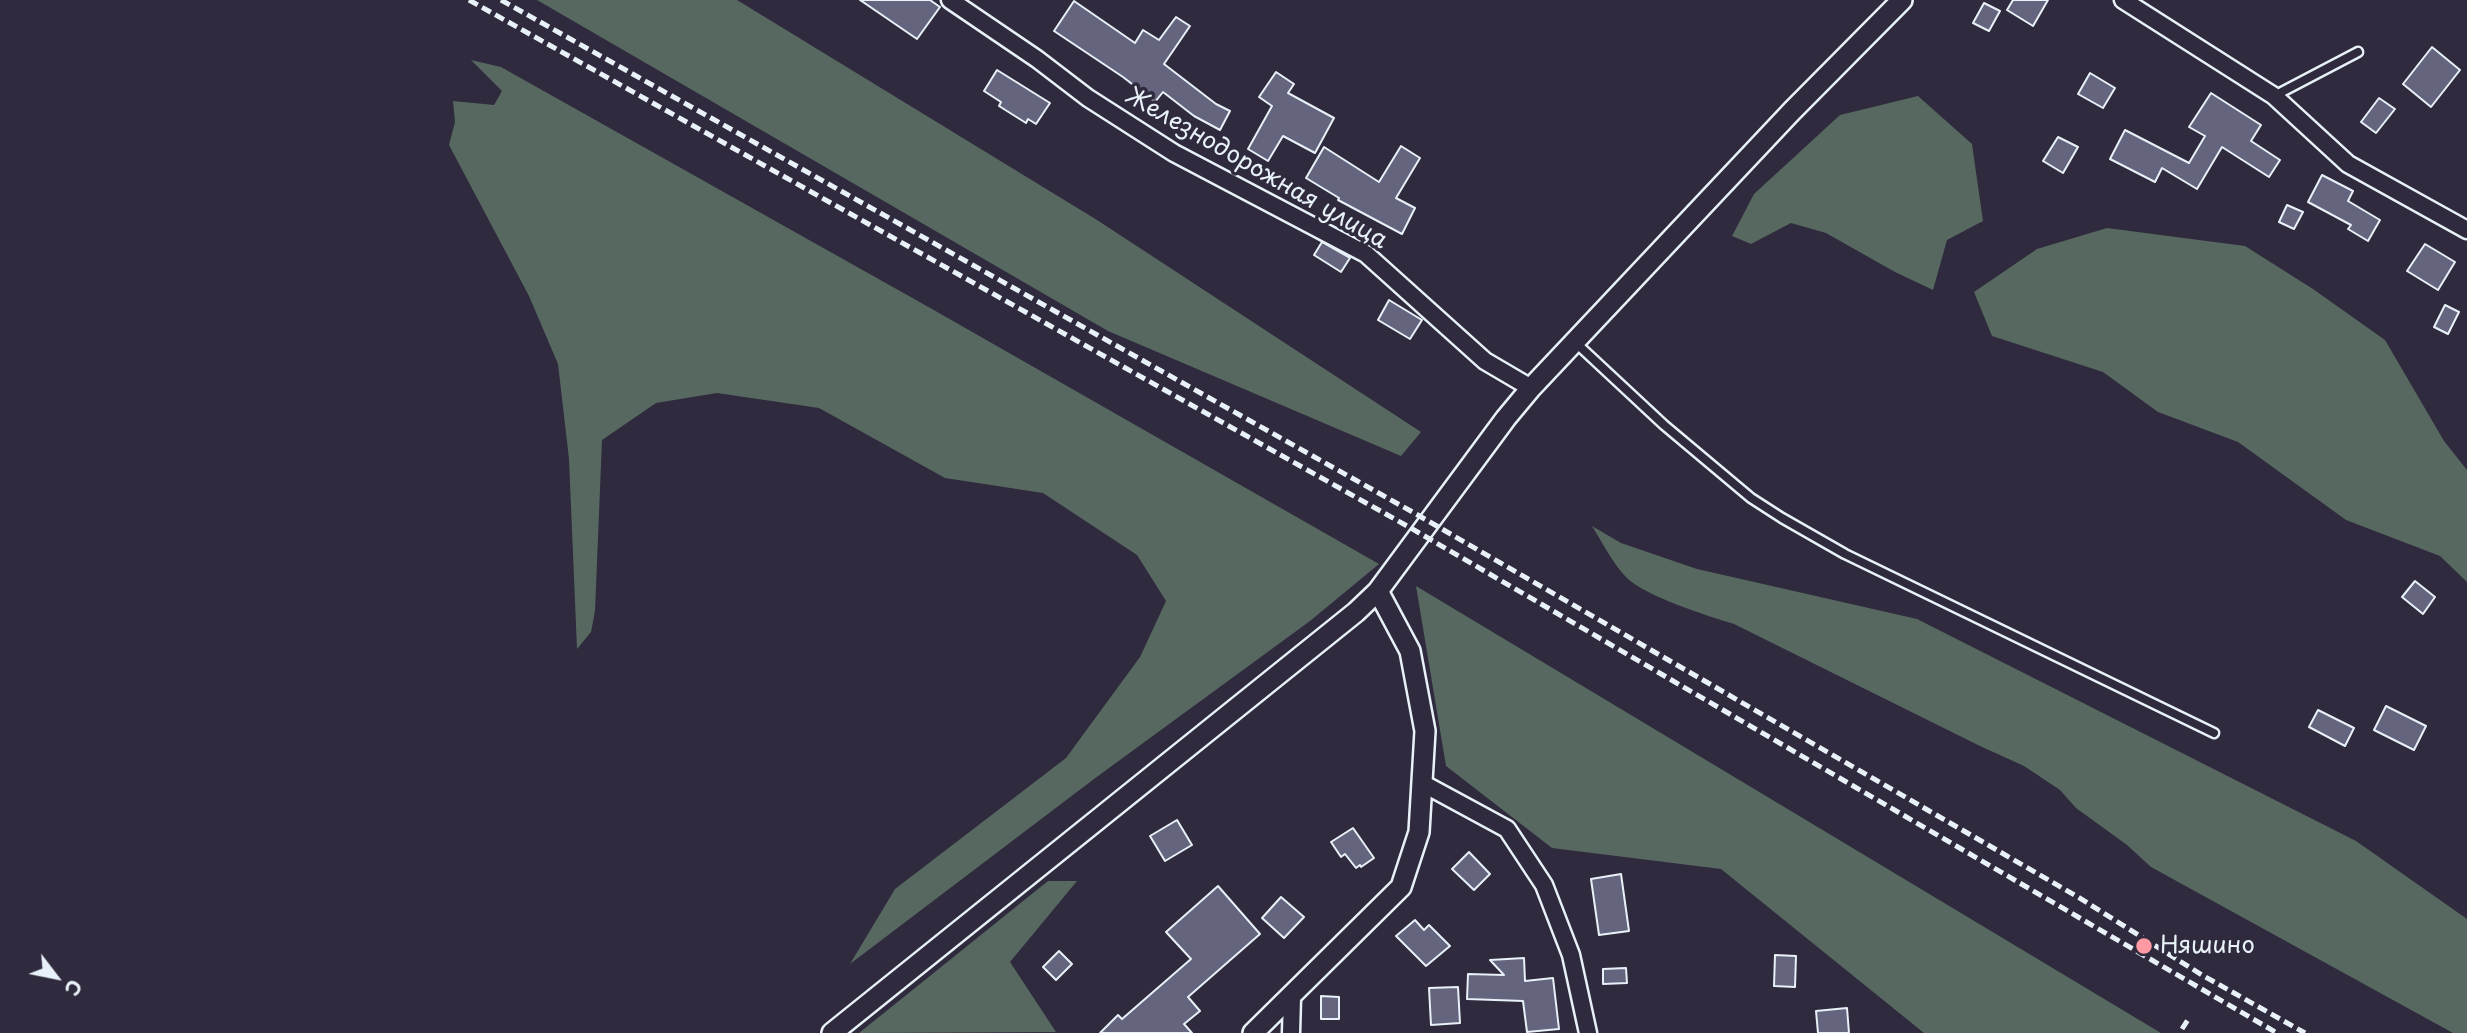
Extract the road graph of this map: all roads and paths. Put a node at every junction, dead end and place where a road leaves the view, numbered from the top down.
1 (950, 0) edge
2 (1902, 0) edge
3 (2123, 0) edge
4 (2358, 52) dead end
5 (2274, 96) junction
6 (2467, 230) edge
7 (1574, 341) junction
8 (1531, 388) junction
9 (1378, 591) junction
10 (2214, 733) dead end
11 (1422, 783) junction
12 (1292, 997) junction
13 (832, 1033) edge
14 (1253, 1033) edge
15 (1291, 1033) edge
16 (1588, 1033) edge

1 - 8 street, Железнодорожная улица
2 - 7 street
3 - 5 street
4 - 5 lane
5 - 6 street
7 - 8 street
7 - 10 lane
8 - 9 street
9 - 11 street
9 - 13 street
11 - 12 street
11 - 16 street
12 - 14 street
12 - 15 street

